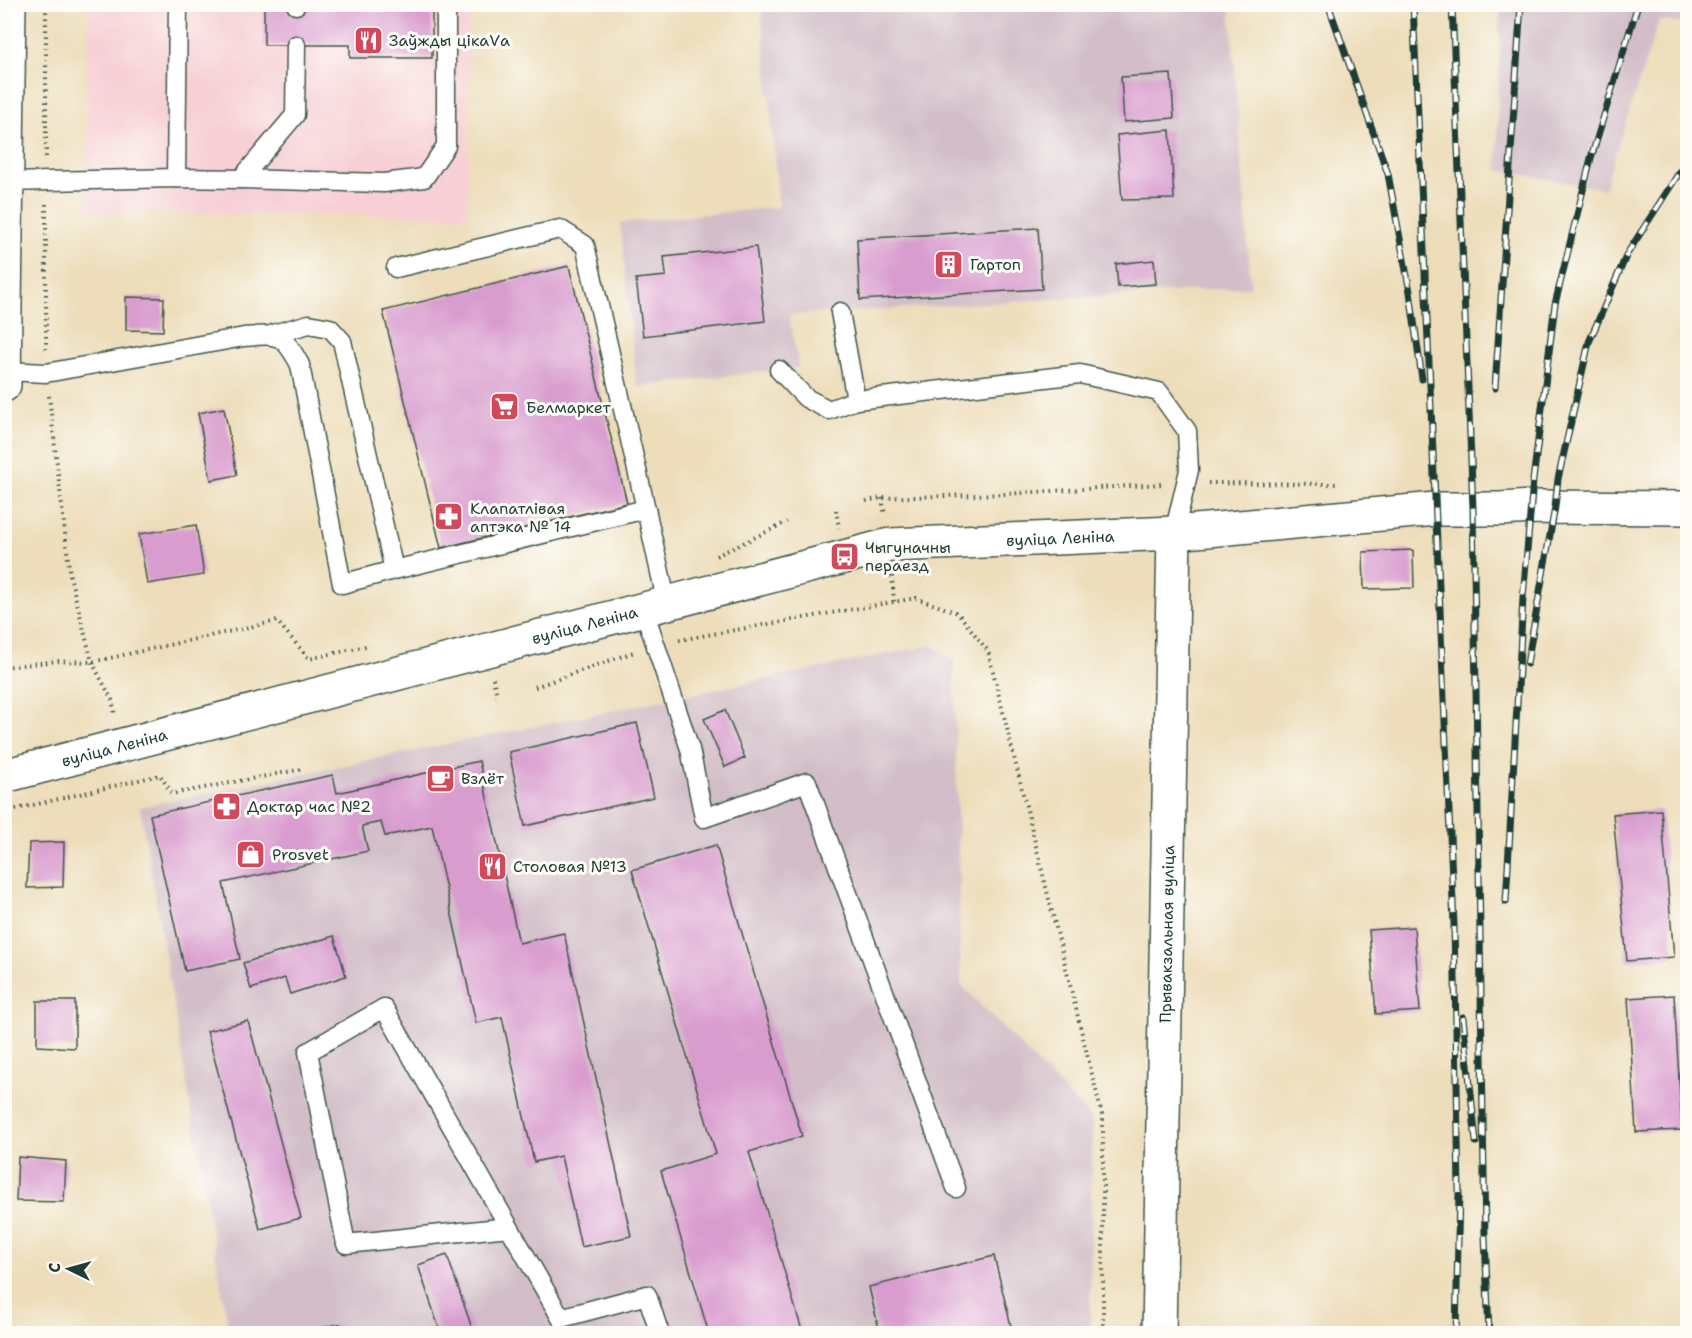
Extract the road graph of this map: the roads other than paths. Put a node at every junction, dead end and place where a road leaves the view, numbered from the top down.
1 (178, 4) edge
2 (446, 4) edge
3 (8, 12) edge
4 (296, 45) dead end
5 (176, 178) junction
6 (241, 179) junction
7 (7, 183) junction
8 (396, 268) dead end
9 (840, 312) dead end
10 (273, 334) junction
11 (779, 370) dead end
12 (5, 378) edge
13 (856, 400) junction
14 (1688, 508) edge
15 (646, 509) junction
16 (1174, 533) junction
17 (394, 570) junction
18 (656, 607) junction
19 (4, 776) edge
20 (956, 1188) dead end
21 (509, 1227) junction
22 (660, 1334) edge
23 (1159, 1334) edge

1 - 5 lane
2 - 6 lane
3 - 7 street
4 - 6 lane
5 - 6 lane
5 - 7 lane
7 - 12 street
8 - 15 lane
9 - 13 lane
10 - 12 lane
10 - 17 lane
10 - 17 lane
11 - 13 lane
13 - 16 lane
14 - 16 street, вуліца Леніна
15 - 17 lane
15 - 18 lane
16 - 18 street, вуліца Леніна
16 - 23 street, Прывакзальная вуліца
18 - 19 street, вуліца Леніна
18 - 20 lane
21 - 21 lane
21 - 22 lane

